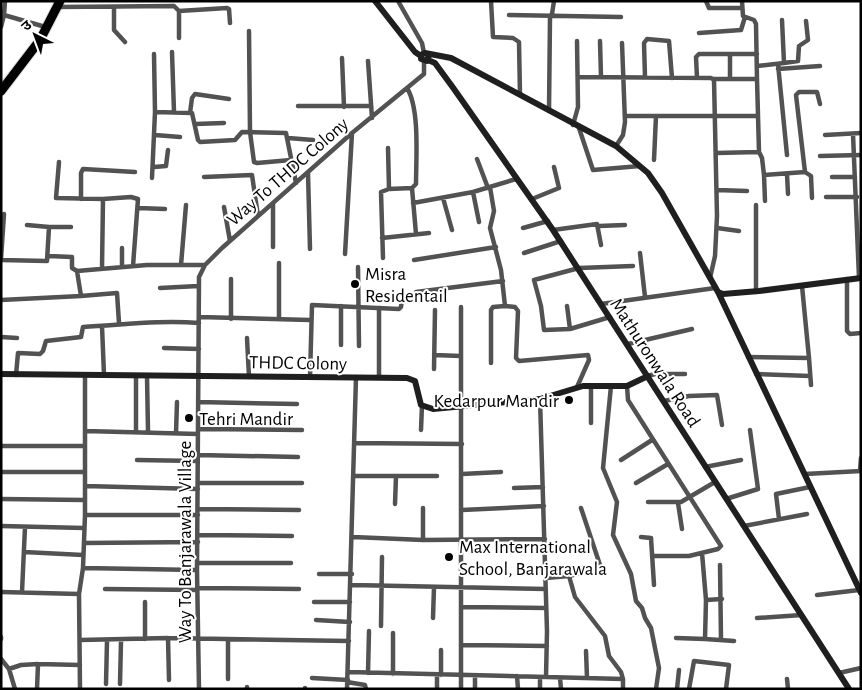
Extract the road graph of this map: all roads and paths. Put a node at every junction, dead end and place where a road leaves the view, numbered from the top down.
1 (5, 1) edge
2 (374, 1) edge
3 (398, 1) edge
4 (491, 1) edge
5 (554, 1) edge
6 (706, 1) edge
7 (742, 1) edge
8 (57, 3) edge
9 (114, 8) junction
10 (742, 8) junction
11 (179, 11) junction
12 (4, 15) junction
13 (509, 15) dead end
14 (550, 17) junction
15 (621, 17) dead end
16 (745, 17) junction
17 (782, 20) dead end
18 (806, 21) dead end
19 (230, 24) dead end
20 (42, 26) junction
21 (1, 27) edge
22 (249, 31) dead end
23 (699, 33) dead end
24 (179, 38) dead end
25 (577, 41) dead end
26 (125, 42) dead end
27 (600, 42) dead end
28 (622, 43) dead end
29 (172, 52) dead end
30 (154, 54) dead end
31 (730, 54) junction
32 (757, 54) junction
33 (425, 57) junction
34 (342, 58) dead end
35 (368, 61) dead end
36 (784, 63) junction
37 (757, 66) junction
38 (820, 66) dead end
39 (778, 67) junction
40 (601, 76) junction
41 (578, 77) junction
42 (623, 77) junction
43 (645, 77) junction
44 (672, 78) junction
45 (697, 78) junction
46 (713, 79) junction
47 (730, 79) junction
48 (757, 79) junction
49 (1, 84) edge
50 (408, 88) junction
51 (1, 91) edge
52 (520, 96) junction
53 (229, 99) dead end
54 (820, 104) dead end
55 (298, 106) dead end
56 (372, 106) junction
57 (344, 107) junction
58 (155, 112) junction
59 (174, 112) junction
60 (549, 112) junction
61 (190, 113) junction
62 (625, 116) junction
63 (656, 116) junction
64 (714, 116) junction
65 (758, 116) junction
66 (372, 118) junction
67 (224, 123) dead end
68 (195, 124) junction
69 (576, 126) junction
70 (250, 132) junction
71 (352, 133) junction
72 (853, 134) junction
73 (861, 134) edge
74 (155, 135) junction
75 (825, 135) dead end
76 (180, 137) dead end
77 (288, 138) junction
78 (313, 140) dead end
79 (616, 146) junction
80 (388, 148) dead end
81 (168, 150) dead end
82 (758, 152) junction
83 (716, 153) junction
84 (787, 155) dead end
85 (854, 155) junction
86 (861, 155) edge
87 (820, 156) dead end
88 (477, 158) dead end
89 (291, 160) junction
90 (654, 160) dead end
91 (58, 162) dead end
92 (642, 166) junction
93 (154, 167) junction
94 (554, 167) dead end
95 (135, 172) dead end
96 (804, 172) junction
97 (308, 173) junction
98 (787, 174) junction
99 (764, 175) junction
100 (204, 177) dead end
101 (832, 177) dead end
102 (855, 177) junction
103 (152, 178) dead end
104 (516, 179) junction
105 (296, 183) junction
106 (489, 187) junction
107 (412, 188) junction
108 (389, 189) junction
109 (717, 190) junction
110 (747, 190) dead end
111 (473, 192) junction
112 (788, 194) dead end
113 (826, 197) dead end
114 (856, 197) junction
115 (81, 198) junction
116 (444, 198) junction
117 (812, 198) dead end
118 (102, 199) junction
119 (532, 199) junction
120 (765, 200) dead end
121 (413, 203) junction
122 (273, 204) junction
123 (756, 204) dead end
124 (186, 205) dead end
125 (224, 207) dead end
126 (138, 208) junction
127 (165, 209) dead end
128 (4, 214) dead end
129 (258, 216) junction
130 (548, 221) junction
131 (479, 222) dead end
132 (27, 225) dead end
133 (626, 225) dead end
134 (599, 226) junction
135 (49, 227) junction
136 (71, 227) dead end
137 (523, 228) dead end
138 (716, 228) junction
139 (452, 230) dead end
140 (553, 230) junction
141 (739, 231) dead end
142 (429, 233) dead end
143 (416, 234) junction
144 (382, 238) junction
145 (561, 241) junction
146 (230, 242) junction
147 (601, 245) dead end
148 (274, 247) dead end
149 (496, 247) junction
150 (122, 248) dead end
151 (310, 249) dead end
152 (524, 253) dead end
153 (640, 253) dead end
154 (345, 254) dead end
155 (49, 256) junction
156 (383, 258) dead end
157 (1, 259) edge
158 (414, 260) dead end
159 (279, 264) dead end
160 (181, 265) junction
161 (205, 265) junction
162 (133, 266) junction
163 (633, 266) dead end
164 (122, 267) junction
165 (358, 267) dead end
166 (102, 268) junction
167 (579, 268) junction
168 (76, 271) junction
169 (860, 278) edge
170 (710, 279) junction
171 (847, 279) junction
172 (231, 280) dead end
173 (503, 281) junction
174 (198, 286) junction
175 (802, 286) junction
176 (160, 288) dead end
177 (716, 290) junction
178 (416, 292) dead end
179 (756, 292) junction
180 (81, 296) junction
181 (645, 297) junction
182 (402, 299) dead end
183 (1, 300) edge
184 (601, 304) junction
185 (341, 306) junction
186 (505, 306) junction
187 (567, 306) dead end
188 (359, 307) junction
189 (461, 307) dead end
190 (379, 308) junction
191 (435, 310) dead end
192 (231, 318) junction
193 (610, 318) junction
194 (279, 319) junction
195 (199, 320) junction
196 (310, 320) junction
197 (120, 323) junction
198 (102, 326) junction
199 (570, 328) junction
200 (692, 329) dead end
201 (861, 333) edge
202 (1, 337) edge
203 (17, 338) dead end
204 (247, 338) dead end
205 (628, 344) junction
206 (341, 345) dead end
207 (359, 346) dead end
208 (164, 348) dead end
209 (198, 349) junction
210 (434, 355) junction
211 (461, 356) junction
212 (748, 358) junction
213 (809, 358) junction
214 (491, 363) dead end
215 (434, 369) dead end
216 (1, 374) edge
217 (16, 374) junction
218 (685, 374) dead end
219 (756, 374) junction
220 (85, 375) junction
221 (104, 375) junction
222 (136, 376) junction
223 (147, 376) junction
224 (199, 376) junction
225 (249, 376) junction
226 (648, 376) junction
227 (810, 376) junction
228 (310, 377) junction
229 (379, 377) junction
230 (356, 378) junction
231 (811, 385) dead end
232 (591, 386) junction
233 (611, 386) junction
234 (627, 386) junction
235 (577, 387) junction
236 (540, 399) junction
237 (664, 401) junction
238 (177, 402) dead end
239 (198, 402) junction
240 (297, 404) dead end
241 (422, 405) junction
242 (462, 406) junction
243 (592, 423) dead end
244 (722, 425) dead end
245 (302, 430) dead end
246 (421, 430) dead end
247 (750, 430) dead end
248 (85, 431) junction
249 (148, 431) junction
250 (198, 431) junction
251 (136, 432) junction
252 (176, 433) junction
253 (652, 440) junction
254 (355, 443) junction
255 (462, 444) junction
256 (1, 446) edge
257 (85, 446) junction
258 (198, 455) junction
259 (298, 457) dead end
260 (861, 458) edge
261 (137, 460) dead end
262 (621, 460) dead end
263 (741, 460) dead end
264 (198, 461) junction
265 (668, 464) junction
266 (705, 467) junction
267 (860, 470) edge
268 (1, 472) edge
269 (84, 472) junction
270 (501, 472) dead end
271 (462, 474) junction
272 (805, 474) junction
273 (354, 476) junction
274 (396, 476) junction
275 (437, 476) dead end
276 (198, 482) junction
277 (715, 482) junction
278 (302, 483) dead end
279 (636, 483) dead end
280 (84, 486) junction
281 (810, 486) junction
282 (544, 487) junction
283 (514, 488) dead end
284 (198, 489) junction
285 (691, 497) junction
286 (1, 499) edge
287 (726, 499) junction
288 (84, 500) junction
289 (648, 502) dead end
290 (678, 503) junction
291 (396, 504) dead end
292 (544, 506) junction
293 (423, 508) dead end
294 (581, 508) dead end
295 (198, 509) junction
296 (299, 510) dead end
297 (462, 510) junction
298 (807, 514) dead end
299 (85, 515) junction
300 (198, 515) junction
301 (779, 519) junction
302 (1, 526) edge
303 (744, 526) junction
304 (25, 527) junction
305 (84, 528) junction
306 (682, 529) dead end
307 (198, 535) junction
308 (292, 536) dead end
309 (353, 537) junction
310 (641, 537) dead end
311 (462, 538) junction
312 (545, 539) junction
313 (423, 540) junction
314 (84, 542) junction
315 (198, 542) junction
316 (24, 552) junction
317 (702, 553) junction
318 (83, 555) junction
319 (652, 556) junction
320 (382, 557) dead end
321 (197, 563) junction
322 (291, 563) dead end
323 (720, 565) dead end
324 (83, 568) junction
325 (197, 570) junction
326 (320, 574) dead end
327 (352, 574) junction
328 (569, 576) junction
329 (546, 578) junction
330 (352, 585) junction
331 (654, 585) dead end
332 (382, 587) junction
333 (434, 587) junction
334 (462, 587) junction
335 (105, 589) dead end
336 (197, 589) junction
337 (299, 589) dead end
338 (546, 589) junction
339 (860, 591) edge
340 (1, 592) edge
341 (22, 592) junction
342 (79, 594) junction
343 (817, 595) dead end
344 (722, 599) junction
345 (706, 600) junction
346 (145, 602) dead end
347 (314, 602) dead end
348 (350, 602) junction
349 (462, 607) junction
350 (546, 608) junction
351 (802, 616) junction
352 (433, 618) dead end
353 (757, 618) dead end
354 (316, 620) dead end
355 (350, 622) junction
356 (381, 626) dead end
357 (369, 631) dead end
358 (393, 633) dead end
359 (168, 638) junction
360 (676, 638) dead end
361 (145, 639) junction
362 (705, 639) junction
363 (80, 640) junction
364 (199, 640) junction
365 (228, 640) junction
366 (721, 640) junction
367 (734, 640) dead end
368 (107, 641) junction
369 (121, 641) junction
370 (349, 641) junction
371 (462, 645) junction
372 (547, 646) junction
373 (441, 650) dead end
374 (586, 651) dead end
375 (1, 659) edge
376 (38, 664) junction
377 (80, 665) junction
378 (861, 668) edge
379 (9, 669) junction
380 (679, 670) dead end
381 (348, 672) junction
382 (368, 673) junction
383 (840, 673) junction
384 (392, 674) junction
385 (439, 675) junction
386 (461, 675) junction
387 (475, 676) junction
388 (517, 676) junction
389 (540, 676) junction
390 (546, 676) junction
391 (312, 678) dead end
392 (560, 678) junction
393 (587, 678) junction
394 (228, 679) dead end
395 (623, 679) junction
396 (787, 679) dead end
397 (169, 680) dead end
398 (347, 681) junction
399 (678, 682) junction
400 (106, 684) dead end
401 (120, 684) dead end
402 (690, 686) edge
403 (15, 689) edge
404 (37, 689) edge
405 (80, 689) edge
406 (199, 689) edge
407 (347, 689) edge
408 (366, 689) edge
409 (437, 689) edge
410 (461, 689) edge
411 (475, 689) edge
412 (518, 689) edge
413 (540, 689) edge
414 (561, 689) edge
415 (623, 689) edge
416 (656, 689) edge
417 (677, 689) edge
418 (726, 689) edge
419 (788, 689) edge
420 (849, 689) edge

1 - 12 street
2 - 33 street, Mathuronwala Road
3 - 33 street
4 - 52 street
5 - 14 street
6 - 10 street
7 - 10 street
8 - 9 street
8 - 20 highway
8 - 51 highway
9 - 11 street
9 - 26 street
10 - 16 street
11 - 19 street
11 - 24 street
12 - 20 street
12 - 21 street
13 - 14 street
14 - 15 street
14 - 60 street
16 - 23 street
16 - 32 street
17 - 36 street
18 - 36 street
20 - 49 highway
22 - 70 street
25 - 41 street
27 - 40 street
28 - 42 street
29 - 59 street
30 - 58 street
31 - 32 street
31 - 45 street
31 - 47 street
32 - 37 street
33 - 50 street, Way To THDC Colony
33 - 52 street
33 - 104 street, Mathuronwala Road
34 - 57 street
35 - 56 street
36 - 39 street
37 - 39 street
37 - 48 street
38 - 39 street
39 - 84 street
40 - 41 street
40 - 42 street
41 - 69 street
42 - 43 street
42 - 62 street
43 - 44 street
43 - 44 street
44 - 45 street
45 - 46 street
46 - 47 street
46 - 64 street
47 - 48 street
48 - 65 street
50 - 66 street, Way To THDC Colony
50 - 107 street
52 - 60 street
53 - 61 street
54 - 96 street
55 - 57 street
56 - 57 street
56 - 66 street
58 - 59 street
58 - 74 street
59 - 61 street
60 - 69 street
61 - 68 street
62 - 63 street
62 - 79 street
63 - 64 street
63 - 90 street
64 - 65 street
64 - 83 street
65 - 82 street
66 - 71 street, Way To THDC Colony
67 - 68 street
68 - 70 street
69 - 79 street
69 - 92 street
70 - 77 street
70 - 89 street
71 - 97 street, Way To THDC Colony
71 - 154 street
72 - 73 street
72 - 75 street
72 - 85 street
74 - 76 street
74 - 93 street
77 - 78 street
77 - 89 street
79 - 92 street
80 - 108 street
81 - 93 street
82 - 83 street
82 - 99 street
83 - 109 street
85 - 86 street
85 - 87 street
85 - 102 street
88 - 106 street
89 - 105 street
91 - 115 street
92 - 170 street
93 - 103 street
94 - 119 street
95 - 115 street
96 - 98 street
96 - 117 street
97 - 105 street, Way To THDC Colony
97 - 151 street
98 - 99 street
98 - 112 street
99 - 120 street
100 - 129 street
101 - 102 street
102 - 114 street
104 - 106 street
104 - 119 street, Mathuronwala Road
105 - 122 street, Way To THDC Colony
106 - 111 street
106 - 149 street
107 - 108 street
107 - 121 street
108 - 144 street
109 - 110 street
109 - 138 street
111 - 116 street
111 - 131 street
113 - 114 street
114 - 169 street
115 - 118 street
116 - 121 street
116 - 139 street
118 - 126 street
118 - 166 street
119 - 130 street, Mathuronwala Road
121 - 143 street
122 - 129 street, Way To THDC Colony
122 - 148 street
123 - 179 street
124 - 160 street
125 - 146 street
126 - 127 street
126 - 162 street
128 - 157 street
129 - 146 street, Way To THDC Colony
130 - 137 street
130 - 140 street, Mathuronwala Road
132 - 135 street
133 - 134 street
134 - 140 street
134 - 147 street
135 - 136 street
135 - 155 street
138 - 141 street
138 - 170 street
140 - 145 street, Mathuronwala Road
142 - 143 street
143 - 144 street
144 - 156 street
145 - 152 street
145 - 167 street, Mathuronwala Road
146 - 161 street, Way To THDC Colony
149 - 158 street
149 - 173 street
150 - 164 street
153 - 181 street
155 - 157 street
155 - 168 street
159 - 194 street
160 - 161 street
160 - 162 street
161 - 174 street, Way To THDC Colony
162 - 164 street
163 - 167 street
164 - 166 street
165 - 188 street
166 - 168 street
167 - 184 street, Mathuronwala Road
167 - 199 street
168 - 180 street
169 - 171 street
170 - 177 street
171 - 175 street
171 - 201 street
172 - 192 street
173 - 178 street
173 - 186 street
174 - 176 street
174 - 195 street, Way To THDC Colony
175 - 179 street
175 - 213 street
177 - 179 street
177 - 181 street
177 - 212 street
180 - 183 street
180 - 197 street
181 - 184 street
182 - 190 street
184 - 193 street, Mathuronwala Road
185 - 188 street
185 - 196 street
185 - 206 street
186 - 214 street
186 - 235 street
187 - 199 street
188 - 190 street
188 - 207 street
189 - 211 street
190 - 229 street
191 - 210 street
192 - 194 street
192 - 195 street
193 - 199 street
193 - 205 street, Mathuronwala Road
194 - 196 street
195 - 197 street
195 - 209 street
196 - 228 street
197 - 198 street
198 - 217 street
198 - 221 street
200 - 205 street
202 - 203 street
204 - 225 street
205 - 226 street, Mathuronwala Road
208 - 209 street
209 - 224 street
210 - 211 street
210 - 215 street
211 - 242 street
212 - 213 street
212 - 219 street
213 - 227 street
216 - 217 street, THDC Colony
217 - 220 street, THDC Colony
218 - 226 street
219 - 227 street
219 - 272 street
220 - 221 street, THDC Colony
220 - 248 street
221 - 222 street, THDC Colony
222 - 223 street, THDC Colony
222 - 251 street
223 - 224 street, THDC Colony
223 - 249 street
224 - 225 street, THDC Colony
224 - 239 street, Way To Banjarawala Village
225 - 228 street, THDC Colony
226 - 234 street
226 - 237 street, Mathuronwala Road
227 - 231 street
228 - 230 street, THDC Colony
229 - 230 street, THDC Colony
229 - 241 street, THDC Colony
230 - 254 street
232 - 233 street
232 - 235 street
232 - 243 street
233 - 234 street
233 - 416 street
234 - 253 street
235 - 236 street
236 - 242 street
236 - 282 street
237 - 244 street
237 - 266 street, Mathuronwala Road
238 - 252 street
239 - 240 street
239 - 250 street, Way To Banjarawala Village
241 - 242 street
241 - 246 street
242 - 255 street
245 - 250 street
247 - 287 street
248 - 251 street
248 - 257 street
249 - 251 street
249 - 252 street
250 - 252 street
250 - 258 street, Way To Banjarawala Village
253 - 262 street
253 - 265 street
254 - 255 street
254 - 273 street
255 - 271 street
256 - 257 street
257 - 269 street
258 - 259 street
258 - 264 street, Way To Banjarawala Village
260 - 267 street
261 - 264 street
263 - 266 street
264 - 276 street, Way To Banjarawala Village
265 - 279 street
265 - 285 street
266 - 277 street, Mathuronwala Road
267 - 272 street
268 - 269 street
269 - 280 street
270 - 271 street
271 - 297 street
272 - 281 street
273 - 274 street
273 - 309 street
274 - 275 street
274 - 291 street
276 - 278 street
276 - 284 street, Way To Banjarawala Village
277 - 285 street
277 - 287 street, Mathuronwala Road
280 - 284 street
280 - 288 street
281 - 301 street
281 - 339 street
282 - 283 street
282 - 292 street
284 - 295 street, Way To Banjarawala Village
285 - 290 street
285 - 317 street
286 - 288 street
287 - 303 street, Mathuronwala Road
288 - 299 street
289 - 290 street
290 - 306 street
292 - 297 street
292 - 312 street
293 - 313 street
294 - 328 street
295 - 296 street
295 - 300 street, Way To Banjarawala Village
297 - 311 street
298 - 301 street
299 - 300 street
299 - 305 street
300 - 307 street, Way To Banjarawala Village
301 - 303 street
302 - 304 street
303 - 351 street, Mathuronwala Road
304 - 305 street
304 - 316 street
305 - 314 street
307 - 308 street
307 - 315 street, Way To Banjarawala Village
309 - 313 street
309 - 327 street
310 - 319 street
311 - 312 street
311 - 313 street
311 - 334 street
312 - 329 street
314 - 315 street
314 - 318 street
315 - 321 street, Way To Banjarawala Village
316 - 318 street
316 - 341 street
317 - 319 street
317 - 345 street
318 - 324 street
319 - 331 street
320 - 332 street
321 - 322 street
321 - 325 street, Way To Banjarawala Village
323 - 344 street
324 - 325 street
324 - 342 street
325 - 336 street, Way To Banjarawala Village
326 - 327 street
327 - 330 street
328 - 329 street
328 - 395 street
329 - 338 street
330 - 332 street
330 - 348 street
332 - 333 street
332 - 356 street
333 - 334 street
333 - 352 street
334 - 338 street
334 - 349 street
335 - 336 street
336 - 337 street
336 - 364 street, Way To Banjarawala Village
338 - 350 street
339 - 343 street
340 - 341 street
341 - 342 street
342 - 363 street
344 - 345 street
344 - 366 street
345 - 362 street
346 - 361 street
347 - 348 street
348 - 355 street
349 - 350 street
349 - 371 street
350 - 372 street
351 - 353 street
351 - 383 street, Mathuronwala Road
354 - 355 street
355 - 370 street
357 - 382 street
358 - 384 street
359 - 361 street
359 - 364 street
359 - 397 street
360 - 362 street
361 - 369 street
362 - 366 street
363 - 368 street
363 - 377 street
364 - 365 street
364 - 406 street, Way To Banjarawala Village
365 - 370 street
365 - 394 street
366 - 367 street
368 - 369 street
368 - 400 street
369 - 401 street
370 - 381 street
371 - 372 street
371 - 386 street
372 - 390 street
373 - 385 street
374 - 393 street
375 - 379 street
376 - 377 street
376 - 379 street
376 - 404 street
377 - 405 street
378 - 383 street
379 - 403 street
380 - 399 street
381 - 382 street
381 - 398 street
382 - 384 street
383 - 420 street, Mathuronwala Road
384 - 385 street
385 - 386 street
385 - 409 street
386 - 387 street
386 - 410 street
387 - 388 street
387 - 411 street
388 - 389 street
388 - 412 street
389 - 390 street
389 - 413 street
390 - 392 street
391 - 398 street
392 - 393 street
392 - 414 street
393 - 395 street
395 - 415 street
396 - 419 street
398 - 407 street
398 - 408 street
399 - 402 street
399 - 417 street
402 - 418 street

